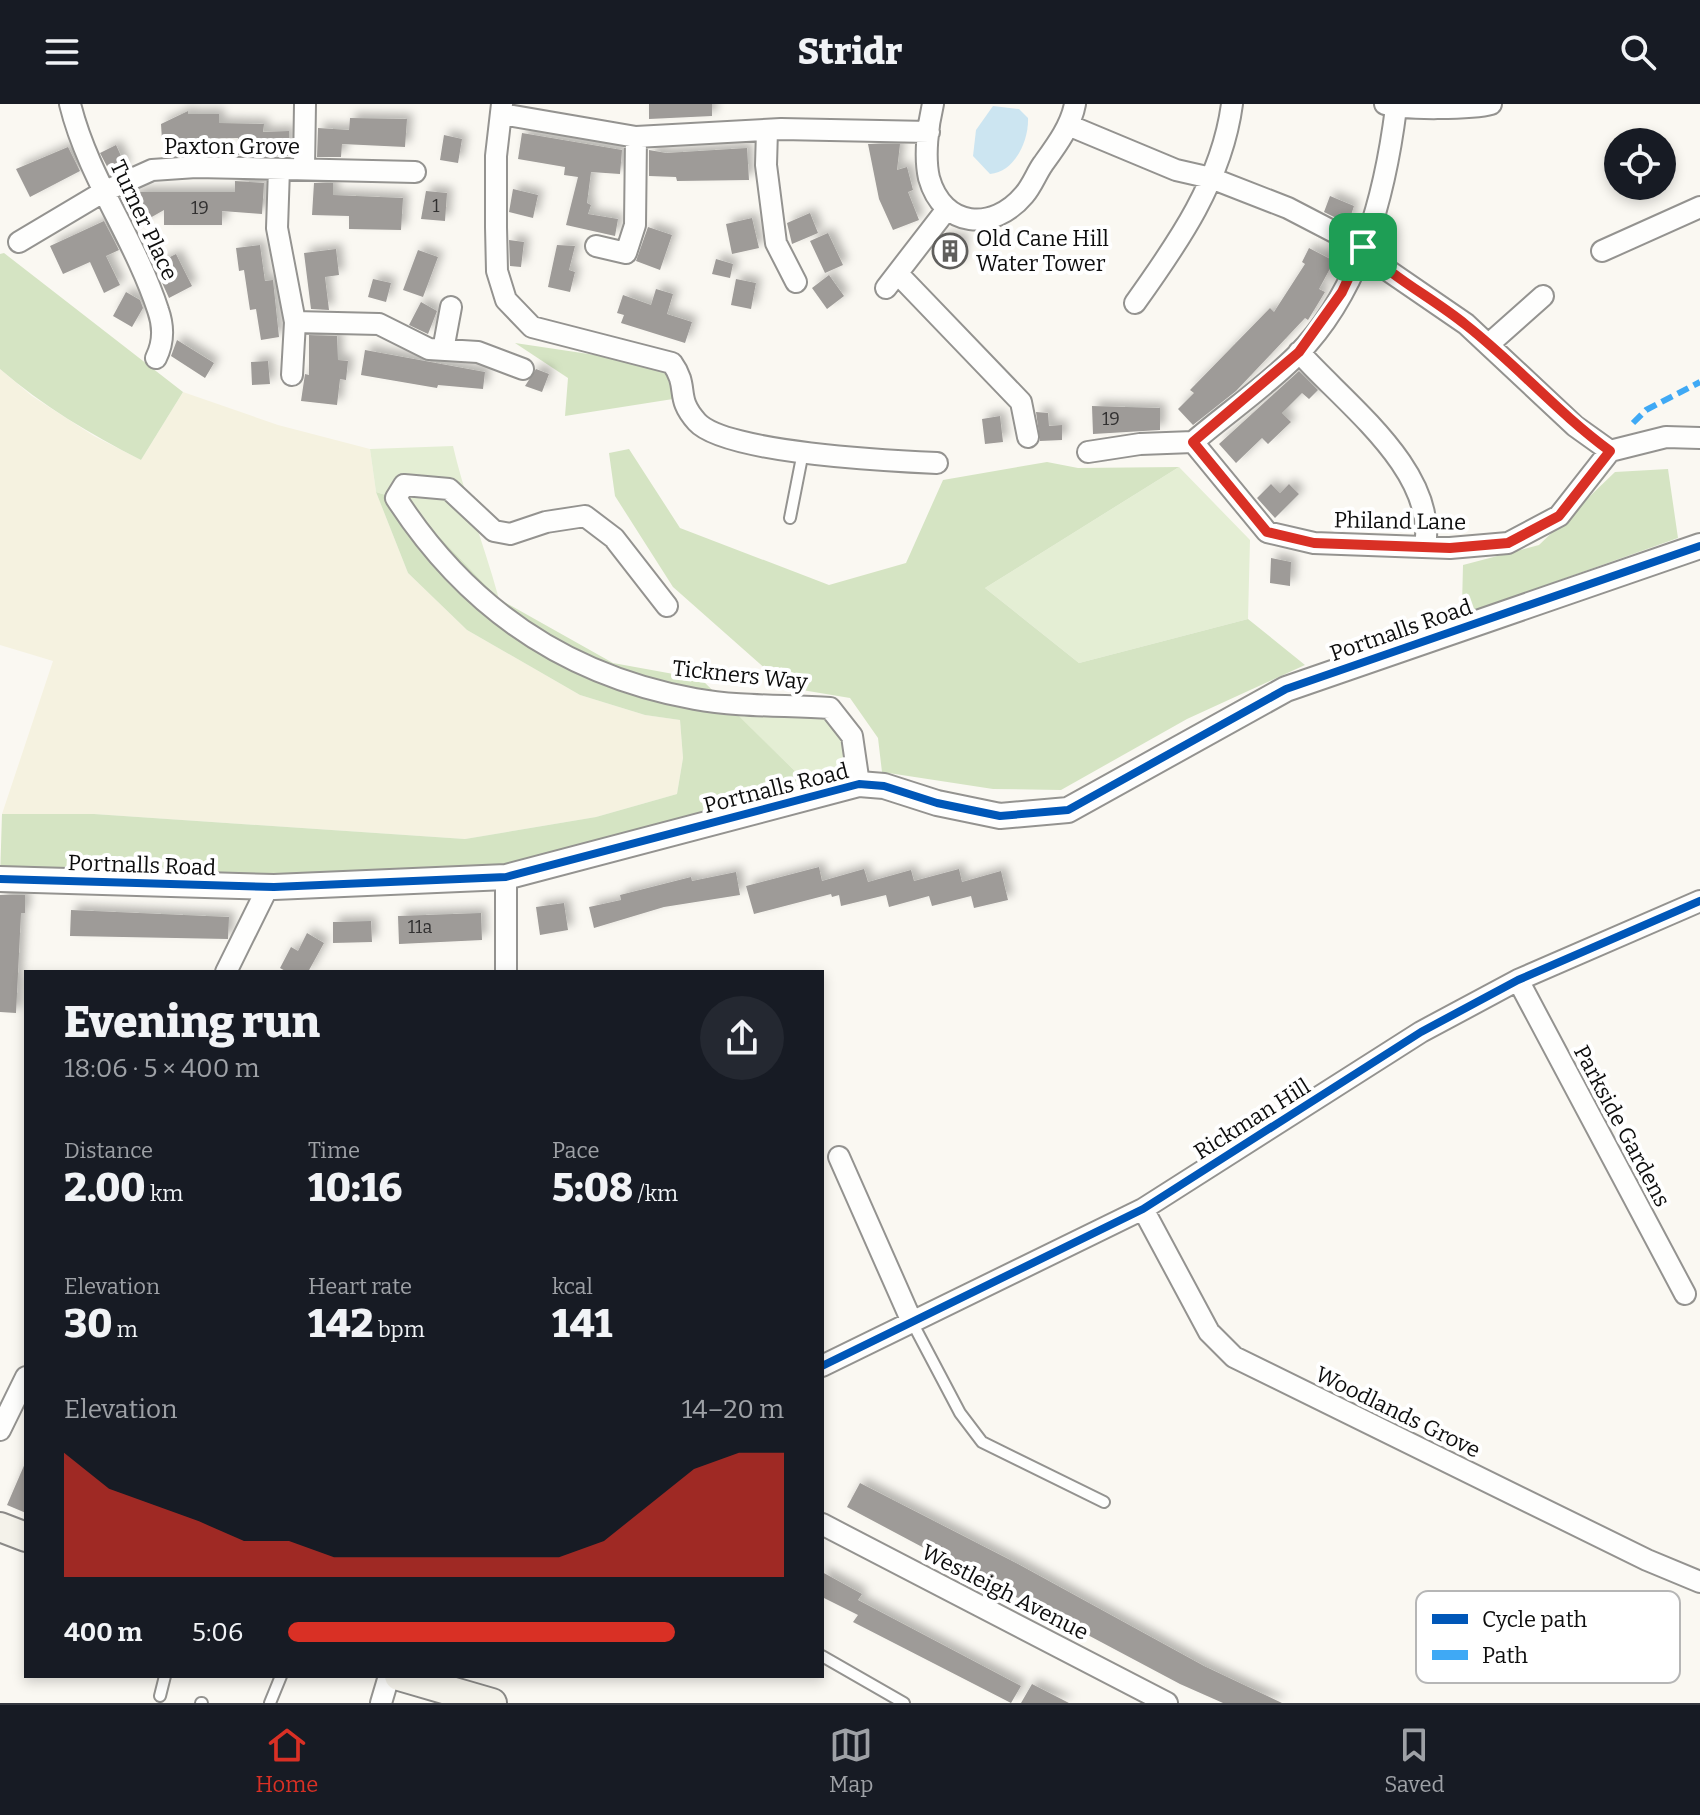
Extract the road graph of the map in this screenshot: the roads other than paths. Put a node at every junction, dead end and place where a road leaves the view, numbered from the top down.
1 (70, 104) edge
2 (305, 104) edge
3 (933, 104) edge
4 (1075, 104) edge
5 (1232, 104) edge
6 (1491, 104) edge
7 (1390, 106) edge
8 (502, 109) edge
9 (1068, 125) junction
10 (767, 130) junction
11 (929, 132) junction
12 (636, 137) junction
13 (279, 169) junction
14 (304, 169) junction
15 (415, 172) dead end
16 (1211, 178) junction
17 (103, 192) junction
18 (1700, 207) edge
19 (947, 209) junction
20 (19, 242) dead end
21 (596, 246) dead end
22 (1363, 247) junction
23 (1602, 251) dead end
24 (796, 282) dead end
25 (1543, 296) dead end
26 (1135, 303) dead end
27 (451, 307) dead end
28 (295, 322) junction
29 (1489, 344) junction
30 (443, 350) junction
31 (1299, 352) junction
32 (156, 358) dead end
33 (523, 369) dead end
34 (292, 375) dead end
35 (1699, 433) edge
36 (1028, 437) dead end
37 (1193, 442) junction
38 (1610, 451) junction
39 (803, 452) junction
40 (1088, 452) dead end
41 (937, 463) dead end
42 (790, 518) dead end
43 (1700, 546) edge
44 (1425, 547) junction
45 (667, 606) dead end
46 (859, 784) junction
47 (506, 877) junction
48 (0, 879) edge
49 (268, 887) junction
50 (1700, 901) edge
51 (227, 970) edge
52 (506, 970) edge
53 (1518, 980) junction
54 (839, 1157) dead end
55 (1143, 1209) junction
56 (1685, 1294) dead end
57 (912, 1322) junction
58 (824, 1365) edge
59 (24, 1381) edge
60 (0, 1430) edge
61 (1104, 1502) dead end
62 (824, 1525) edge
63 (0, 1527) edge
64 (24, 1536) edge
65 (1700, 1582) edge
66 (824, 1657) edge
67 (164, 1678) edge
68 (280, 1678) edge
69 (388, 1678) edge
70 (406, 1678) edge
71 (160, 1696) dead end
72 (270, 1703) edge
73 (381, 1703) edge
74 (492, 1703) edge
75 (904, 1703) edge
76 (1167, 1703) edge

1 - 17 street, Turner Place
2 - 14 street
3 - 11 street
4 - 9 street
5 - 16 street
6 - 7 street
7 - 22 street
8 - 12 street
8 - 39 street
9 - 16 street
9 - 19 street
10 - 11 street
10 - 12 street
10 - 24 street
11 - 19 street
12 - 21 street
13 - 14 street, Paxton Grove
13 - 17 street, Paxton Grove
13 - 28 street
14 - 15 street, Paxton Grove
16 - 22 street
16 - 26 street
17 - 20 street, Paxton Grove
17 - 32 street, Turner Place
18 - 23 street
19 - 36 street
22 - 29 street
22 - 31 street
25 - 29 street
27 - 30 street
28 - 30 street
28 - 34 street
29 - 38 street
30 - 33 street
31 - 37 street
31 - 44 street
35 - 38 street
37 - 40 street
37 - 44 street, Philand Lane
38 - 44 street, Philand Lane
39 - 41 street
39 - 42 lane
43 - 46 street, Portnalls Road
45 - 46 street, Tickners Way
46 - 47 street, Portnalls Road
47 - 49 street, Portnalls Road
47 - 52 street
48 - 49 street, Portnalls Road
49 - 51 street
50 - 53 street, Rickman Hill
53 - 55 street, Rickman Hill
53 - 56 street, Parkside Gardens
54 - 57 street
55 - 57 street, Rickman Hill
55 - 65 street, Woodlands Grove
57 - 58 street, Rickman Hill
57 - 61 lane
59 - 60 street
62 - 76 street, Westleigh Avenue
63 - 64 main road
66 - 75 lane
67 - 71 lane
68 - 72 lane
69 - 73 street
70 - 74 main road

